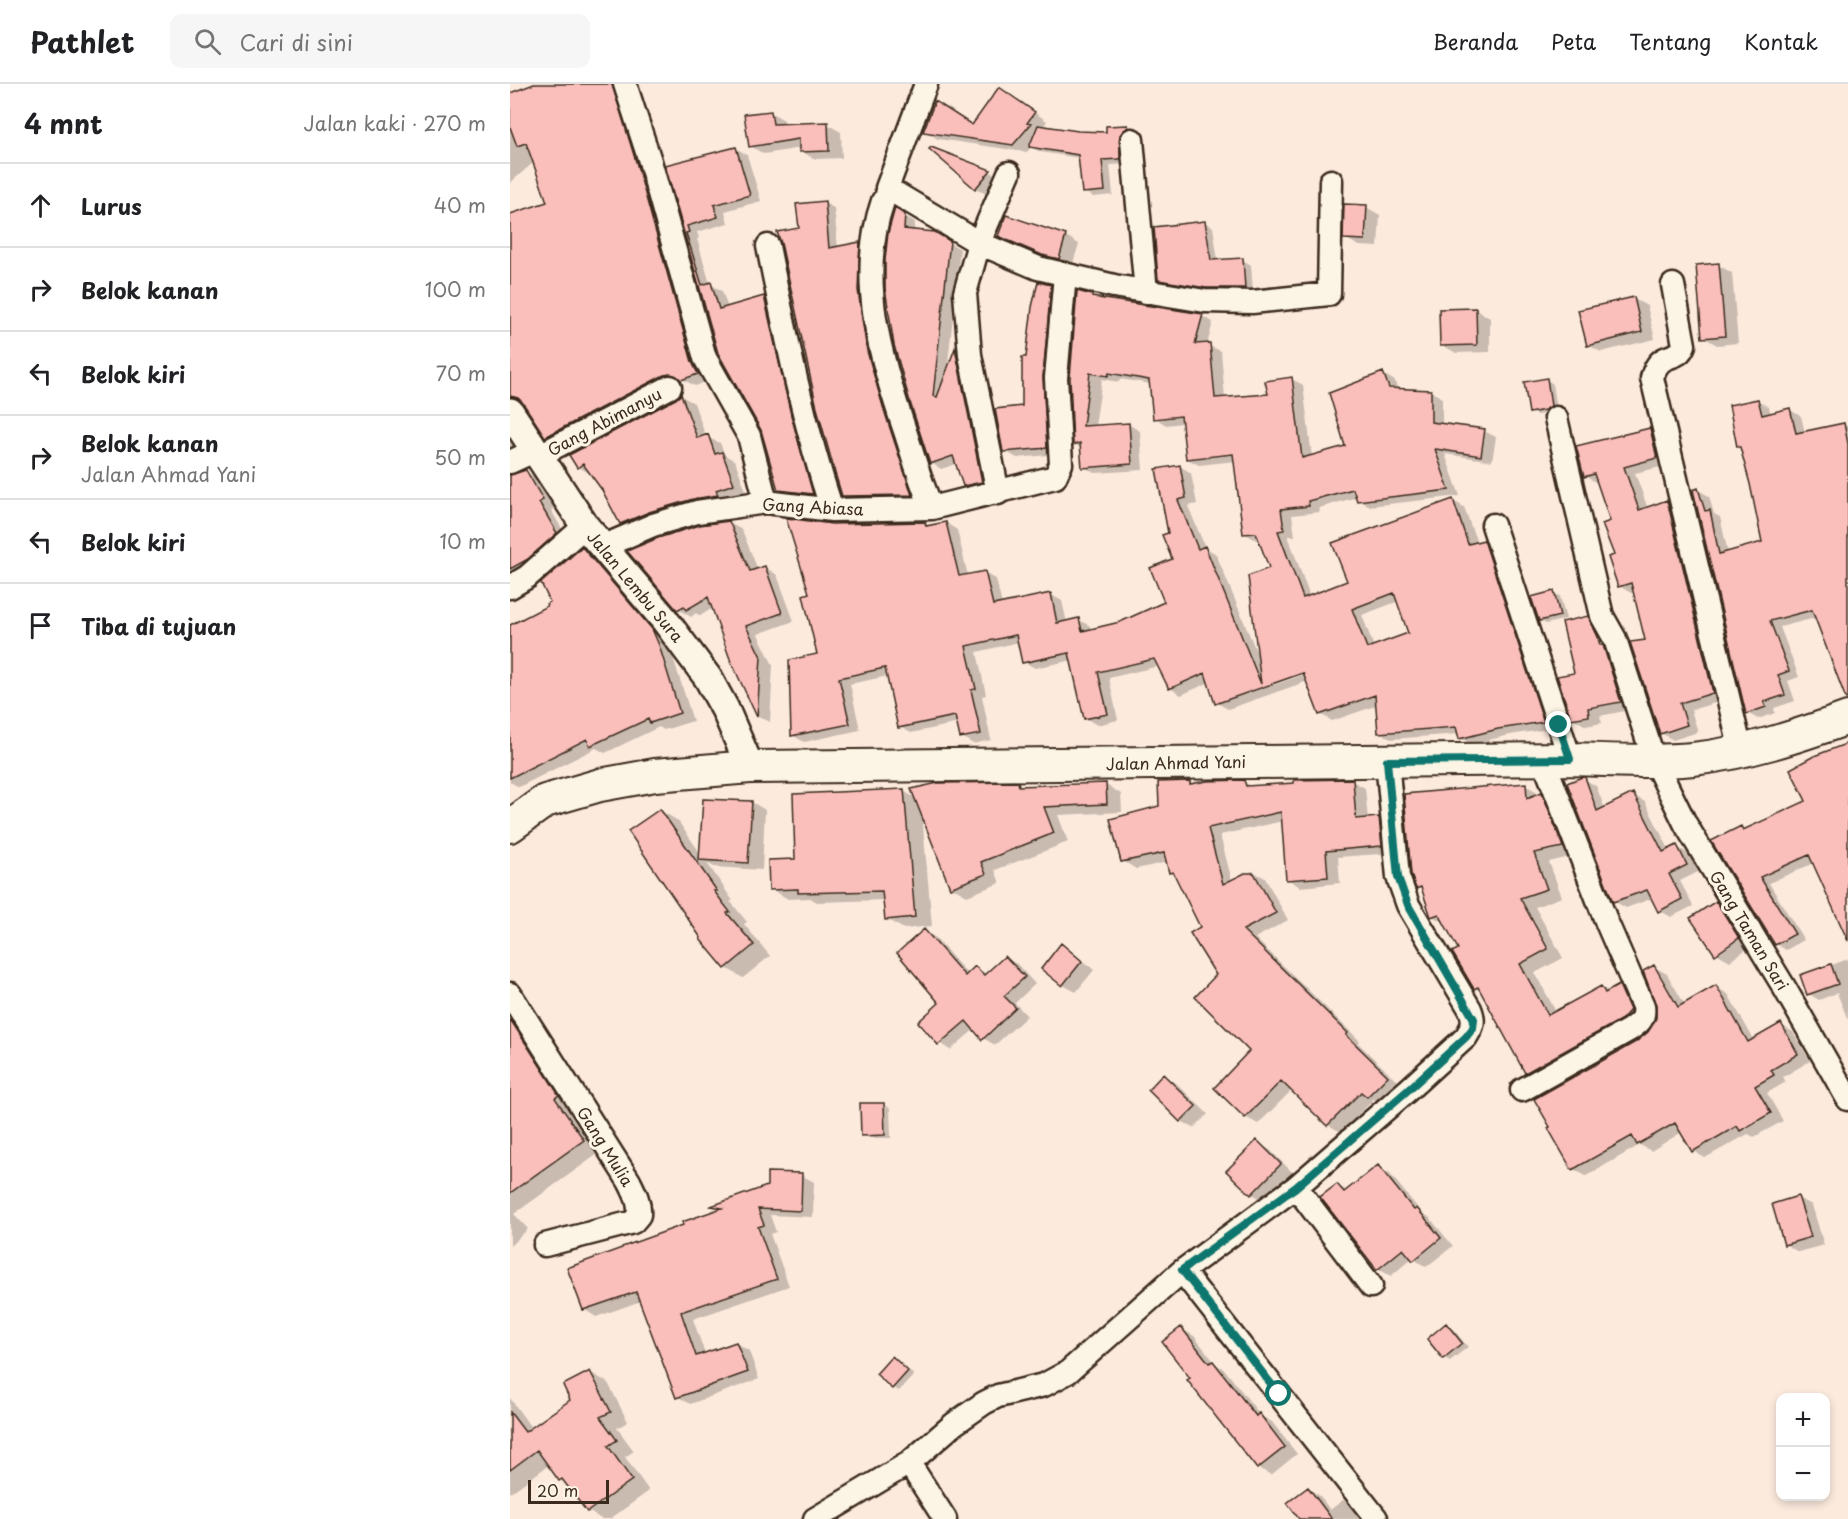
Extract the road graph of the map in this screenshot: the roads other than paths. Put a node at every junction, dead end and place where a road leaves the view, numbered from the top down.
1 (625, 84) edge
2 (926, 84) edge
3 (1132, 140) dead end
4 (1009, 173) dead end
5 (1331, 181) dead end
6 (884, 201) dead end
7 (979, 243) junction
8 (768, 246) dead end
9 (1065, 274) junction
10 (1672, 285) dead end
11 (1146, 292) junction
12 (670, 387) dead end
13 (510, 412) edge
14 (1556, 418) dead end
15 (536, 453) junction
16 (510, 462) edge
17 (998, 492) junction
18 (766, 502) junction
19 (932, 508) junction
20 (832, 510) junction
21 (1493, 525) dead end
22 (585, 526) junction
23 (602, 548) junction
24 (510, 587) edge
25 (1848, 718) edge
26 (1741, 751) junction
27 (1556, 759) junction
28 (1654, 760) junction
29 (1387, 761) junction
30 (750, 767) junction
31 (510, 826) edge
32 (510, 994) edge
33 (1522, 1090) dead end
34 (1848, 1099) edge
35 (1296, 1187) junction
36 (545, 1245) dead end
37 (1182, 1270) junction
38 (1371, 1286) dead end
39 (909, 1463) junction
40 (1376, 1518) edge
41 (815, 1519) edge
42 (945, 1519) edge

1 - 18 street
2 - 7 street
3 - 11 street
4 - 7 street
5 - 11 street
6 - 19 street
7 - 9 street
7 - 17 street
8 - 20 street
9 - 11 street
9 - 17 street, Gang Abiasa
10 - 26 street
12 - 15 street, Gang Abimanyu
13 - 15 street, Jalan Lembu Sura
14 - 28 street, Gang Taman Sari
15 - 16 street, Gang Abimanyu
15 - 22 street, Jalan Lembu Sura
17 - 19 street, Gang Abiasa
18 - 20 street, Gang Abiasa
18 - 23 street, Gang Abiasa
19 - 20 street, Gang Abiasa
21 - 27 street
22 - 23 street, Jalan Lembu Sura
22 - 24 street
23 - 30 street, Jalan Lembu Sura
25 - 26 main road, Jalan Ahmad Yani
26 - 28 main road, Jalan Ahmad Yani
27 - 28 main road, Jalan Ahmad Yani
27 - 29 main road, Jalan Ahmad Yani
27 - 33 street
28 - 34 street, Gang Taman Sari
29 - 30 main road, Jalan Ahmad Yani
29 - 35 street
30 - 31 main road, Jalan Ahmad Yani
32 - 36 street, Gang Mulia
35 - 37 street
35 - 38 street
37 - 39 street
37 - 40 street
39 - 41 street
39 - 42 street

